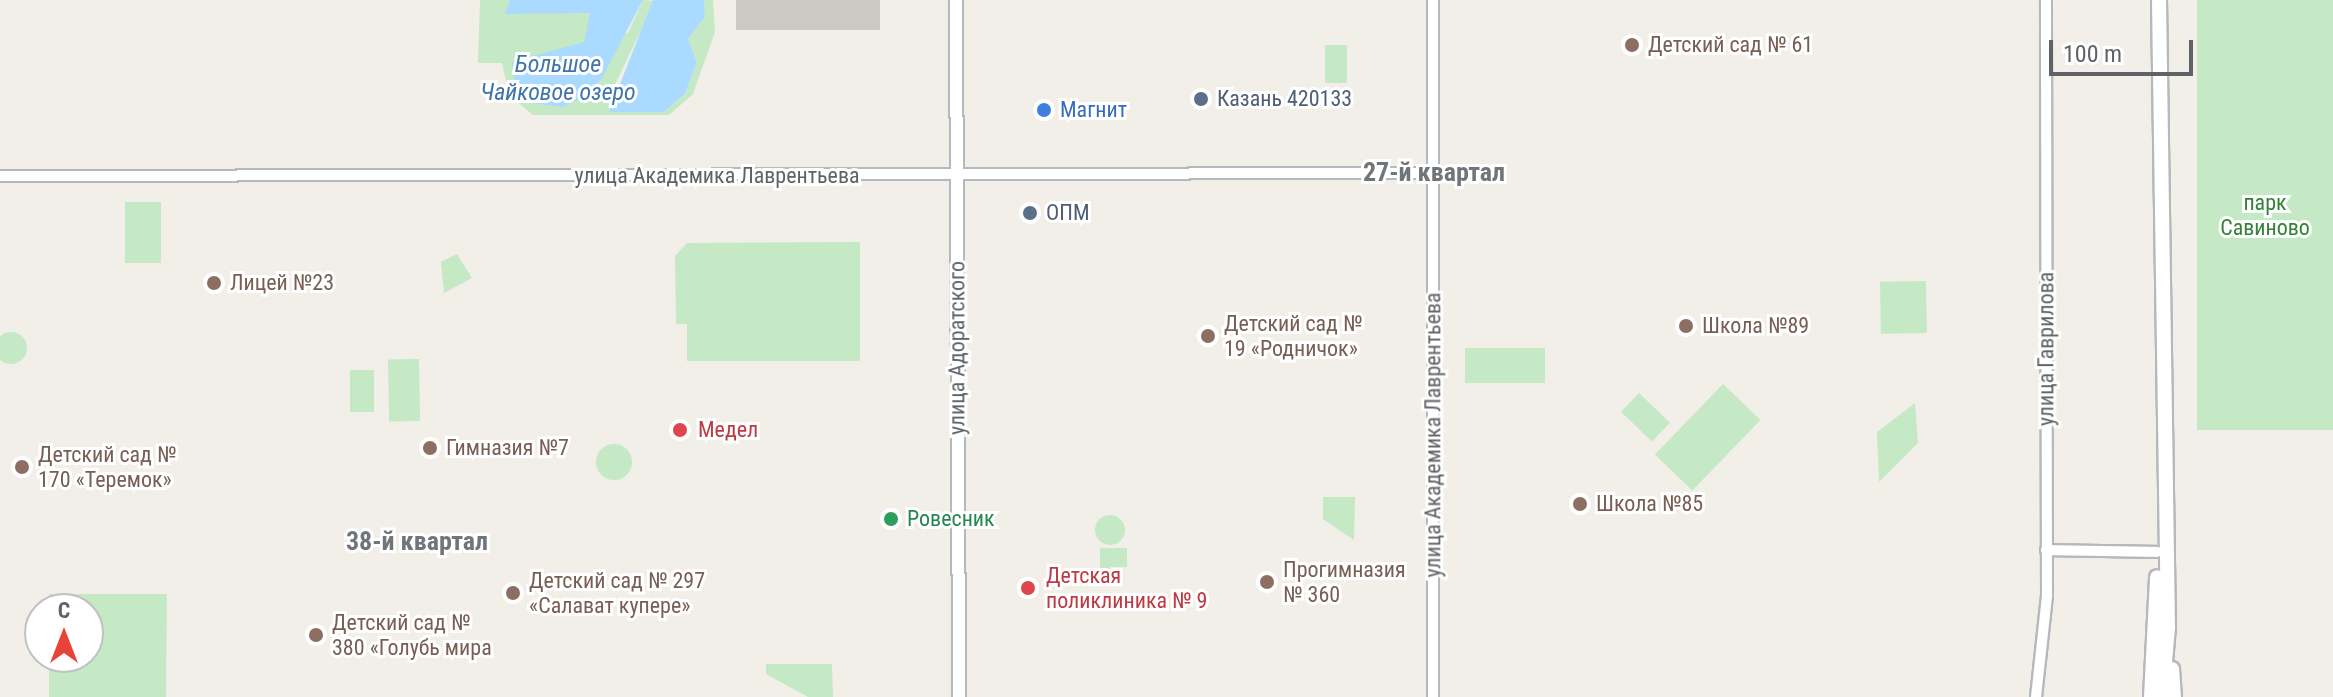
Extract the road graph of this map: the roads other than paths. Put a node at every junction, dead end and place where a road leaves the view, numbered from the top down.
1 (956, 0) edge
2 (1433, 0) edge
3 (2046, 0) edge
4 (2159, 0) edge
5 (1433, 173) junction
6 (0, 176) edge
7 (956, 178) junction
8 (2160, 461) junction
9 (2046, 550) junction
10 (2157, 552) junction
11 (2168, 627) junction
12 (959, 697) edge
13 (1433, 697) edge
14 (2036, 697) edge
15 (2151, 697) edge
16 (2162, 697) edge
17 (2174, 697) edge

1 - 7 street, улица Адоратского
2 - 5 street, улица Академика Лаврентьева
3 - 9 street, улица Гаврилова
4 - 8 main road
5 - 7 street, улица Академика Лаврентьева
5 - 13 street, улица Академика Лаврентьева
6 - 7 street, улица Академика Лаврентьева
7 - 12 street, улица Адоратского
8 - 10 main road
8 - 11 main road
9 - 10 street
9 - 14 street, улица Гаврилова
10 - 15 main road
11 - 16 main road
11 - 17 main road

